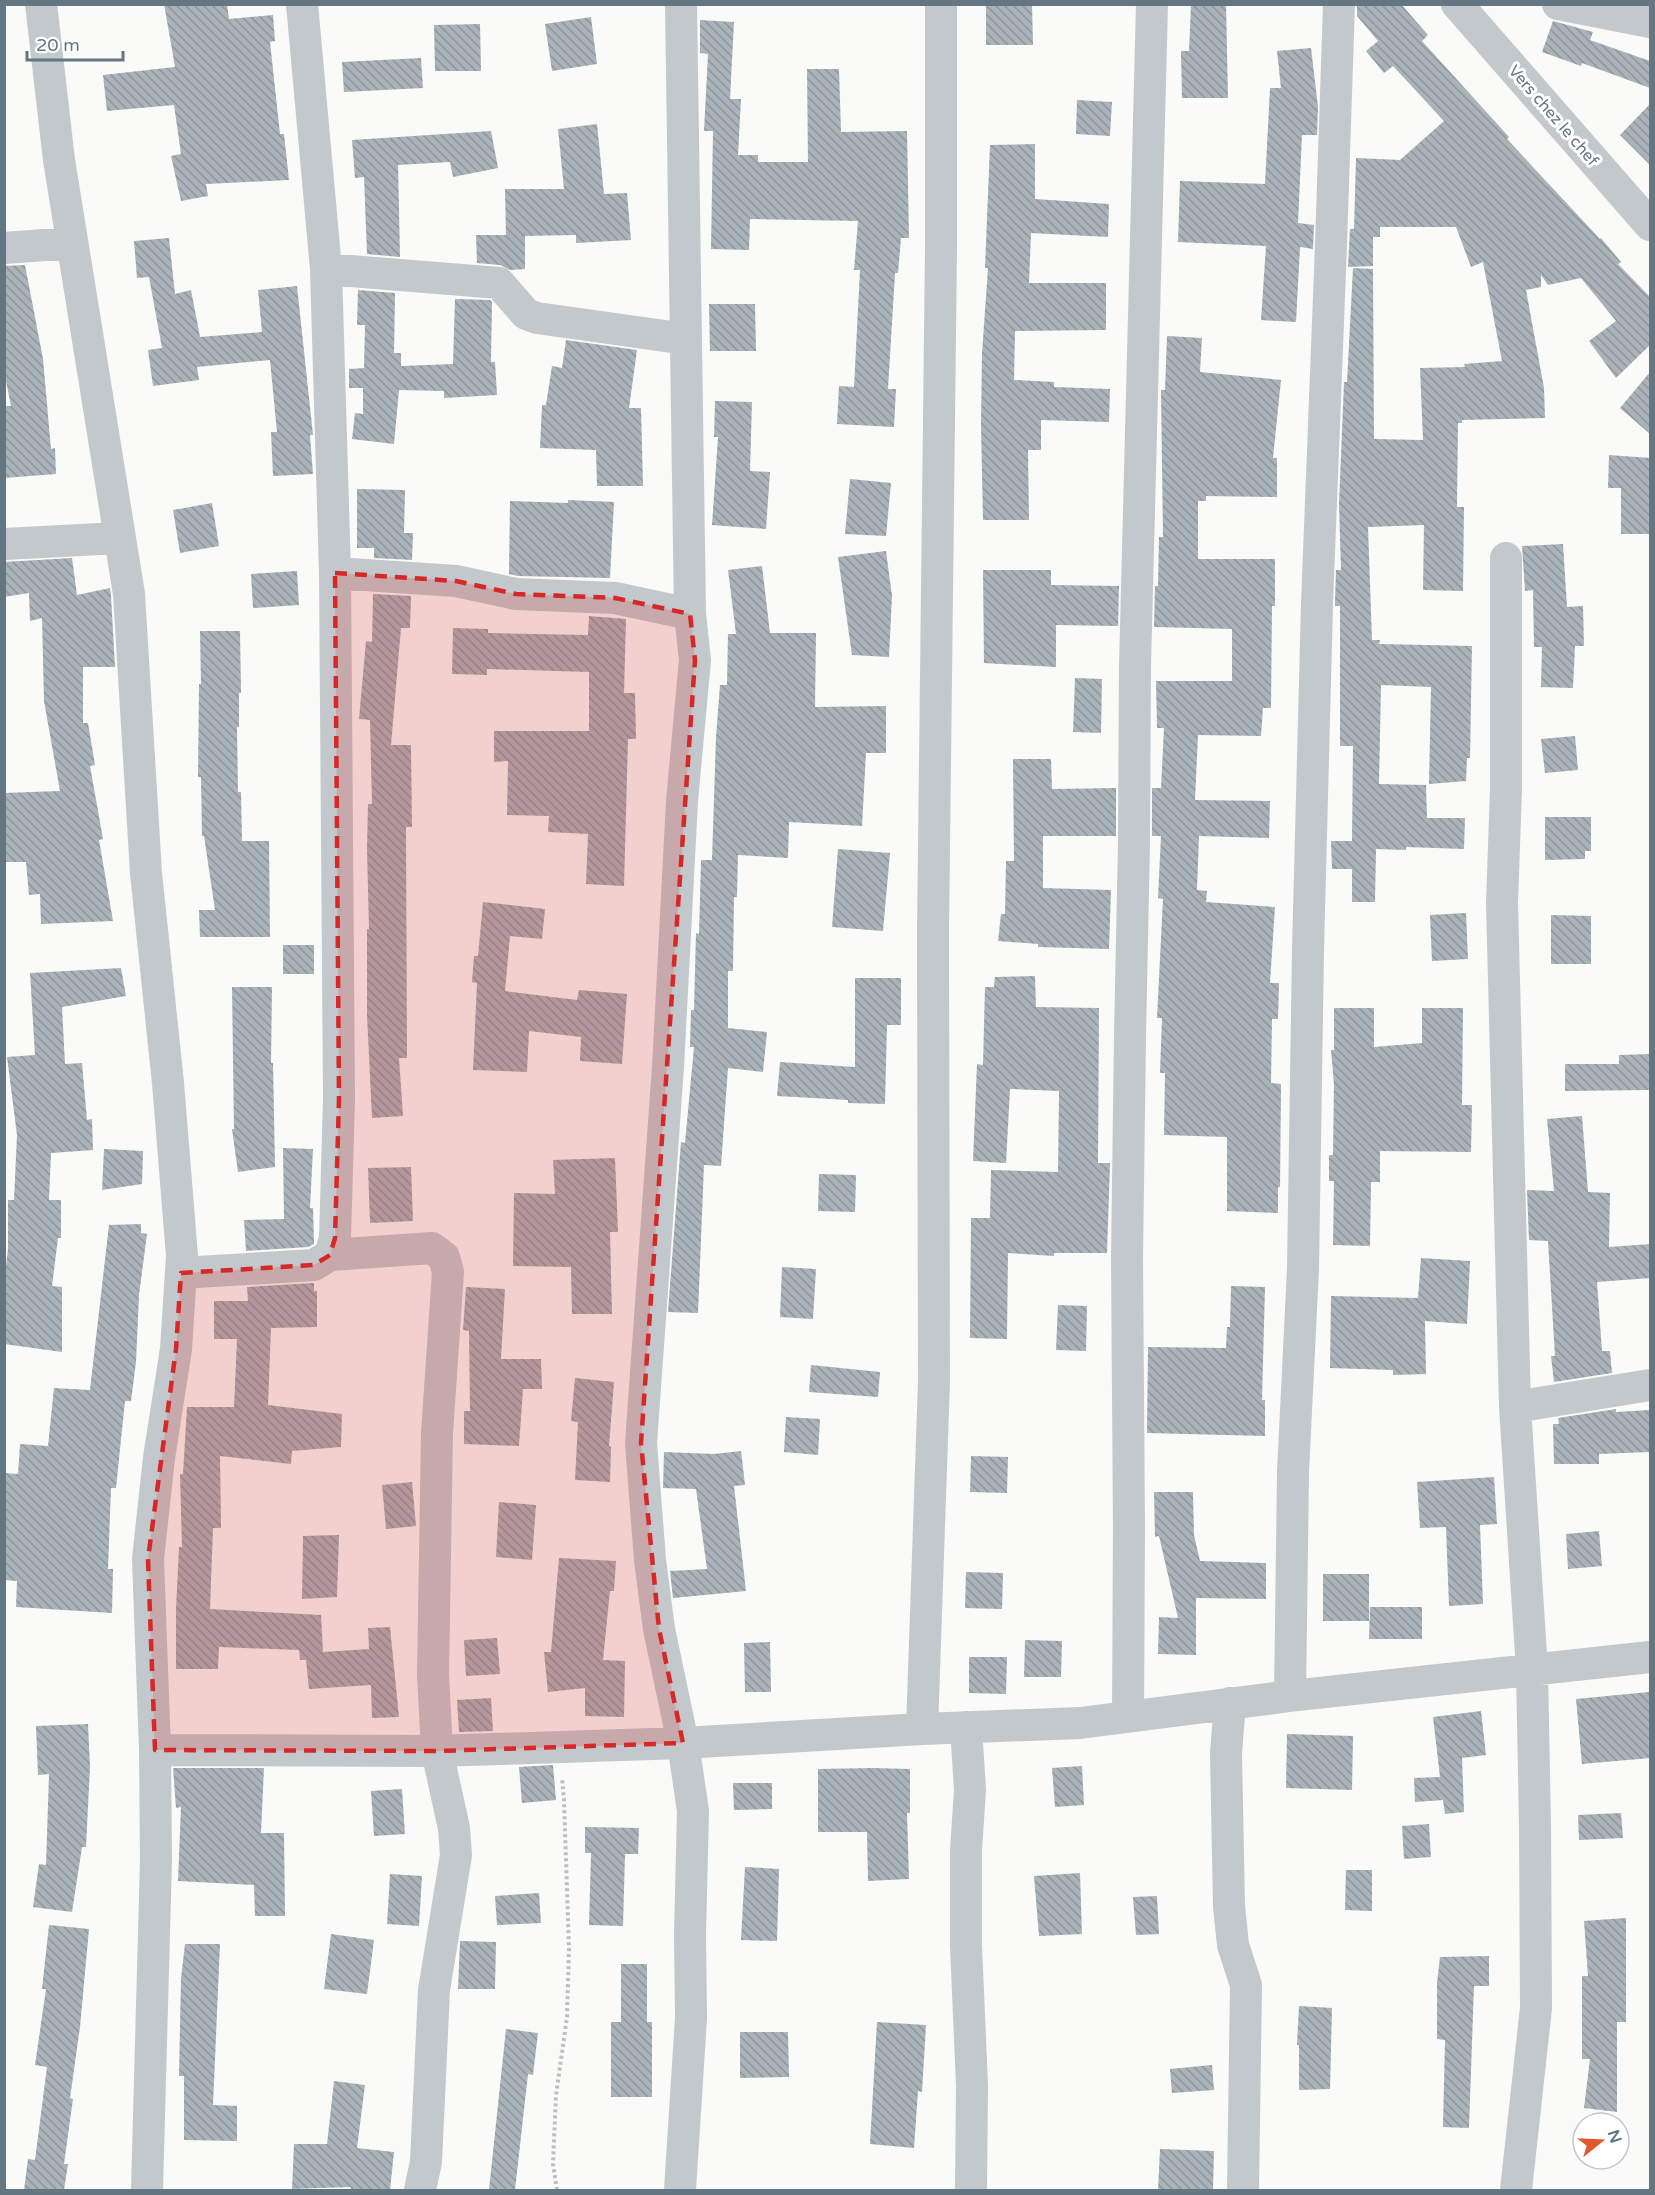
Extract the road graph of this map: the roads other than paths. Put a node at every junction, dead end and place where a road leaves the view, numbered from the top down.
1 (41, 4) edge
2 (302, 4) edge
3 (681, 4) edge
4 (941, 4) edge
5 (1152, 4) edge
6 (1339, 4) edge
7 (1456, 4) edge
8 (1558, 4) edge
9 (1650, 22) edge
10 (1650, 225) edge
11 (72, 243) junction
12 (4, 248) edge
13 (326, 269) junction
14 (686, 339) junction
15 (119, 538) junction
16 (4, 544) edge
17 (1506, 558) dead end
18 (335, 573) junction
19 (690, 614) junction
20 (330, 1255) junction
21 (181, 1273) junction
22 (1650, 1385) edge
23 (1515, 1407) junction
24 (1650, 1657) edge
25 (1532, 1670) junction
26 (1290, 1696) junction
27 (1230, 1703) junction
28 (1128, 1716) junction
29 (966, 1727) junction
30 (922, 1729) junction
31 (683, 1743) junction
32 (155, 1750) junction
33 (437, 1751) junction
34 (147, 2190) edge
35 (420, 2190) edge
36 (680, 2190) edge
37 (971, 2190) edge
38 (1243, 2190) edge
39 (1516, 2190) edge

1 - 11 street
2 - 13 street
3 - 14 street
4 - 30 street
5 - 28 street
6 - 26 street
7 - 10 street, Vers chez le chef
8 - 9 street
11 - 12 street
11 - 15 street
13 - 14 street
13 - 18 street
14 - 19 street
15 - 16 street
15 - 21 street
17 - 23 street
18 - 19 street
18 - 20 street
19 - 31 street
20 - 21 street
20 - 33 street
21 - 32 street
22 - 23 street
23 - 25 street
24 - 25 street
25 - 26 street
25 - 39 street
26 - 27 street
27 - 28 street
27 - 38 street
28 - 29 street
29 - 30 street
29 - 37 street
30 - 31 street
31 - 33 street
31 - 36 street
32 - 33 street
32 - 34 street
33 - 35 street

